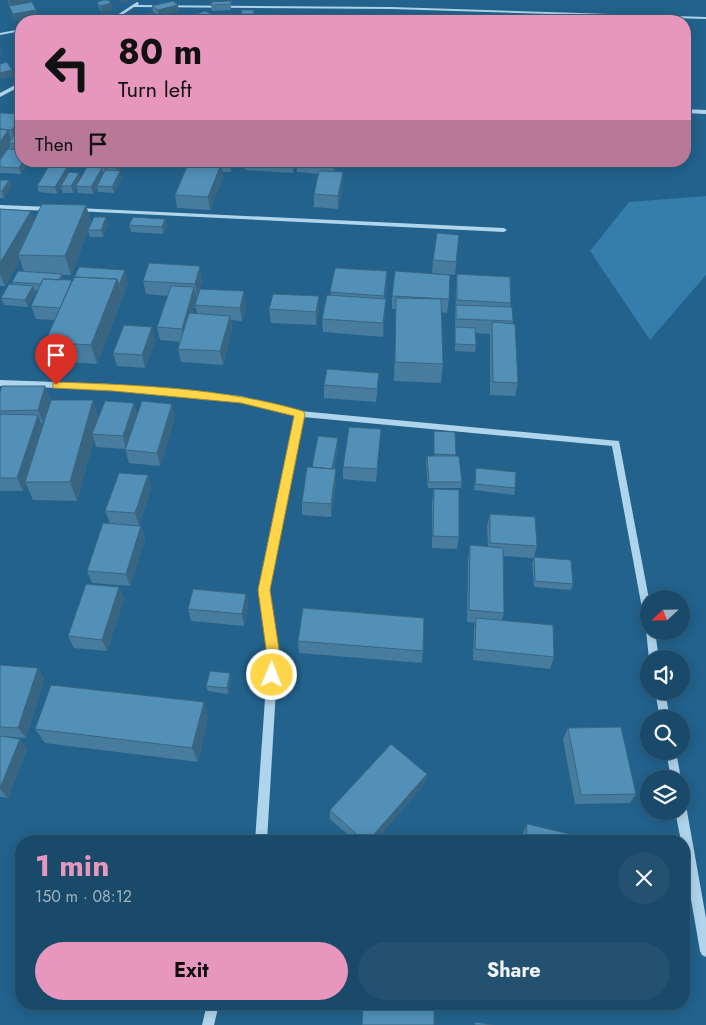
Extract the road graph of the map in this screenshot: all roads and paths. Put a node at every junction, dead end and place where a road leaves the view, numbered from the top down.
1 (142, 0) edge
2 (132, 6) junction
3 (119, 15) edge
4 (612, 15) edge
5 (691, 18) edge
6 (706, 18) edge
7 (15, 31) edge
8 (0, 34) edge
9 (15, 88) edge
10 (0, 95) edge
11 (691, 111) edge
12 (706, 112) edge
13 (0, 207) edge
14 (57, 209) edge
15 (67, 209) edge
16 (504, 230) dead end
17 (0, 383) edge
18 (300, 414) junction
19 (642, 590) edge
20 (683, 820) edge
21 (261, 835) edge
22 (685, 835) edge
23 (690, 862) edge
24 (706, 952) edge
25 (212, 1010) edge
26 (208, 1025) edge

1 - 2 street
2 - 3 street
2 - 4 street
5 - 6 street
7 - 8 street
9 - 10 street
11 - 12 street
13 - 14 street
15 - 16 street
17 - 18 street
18 - 19 street
18 - 21 street
20 - 22 street
23 - 24 street
25 - 26 street

